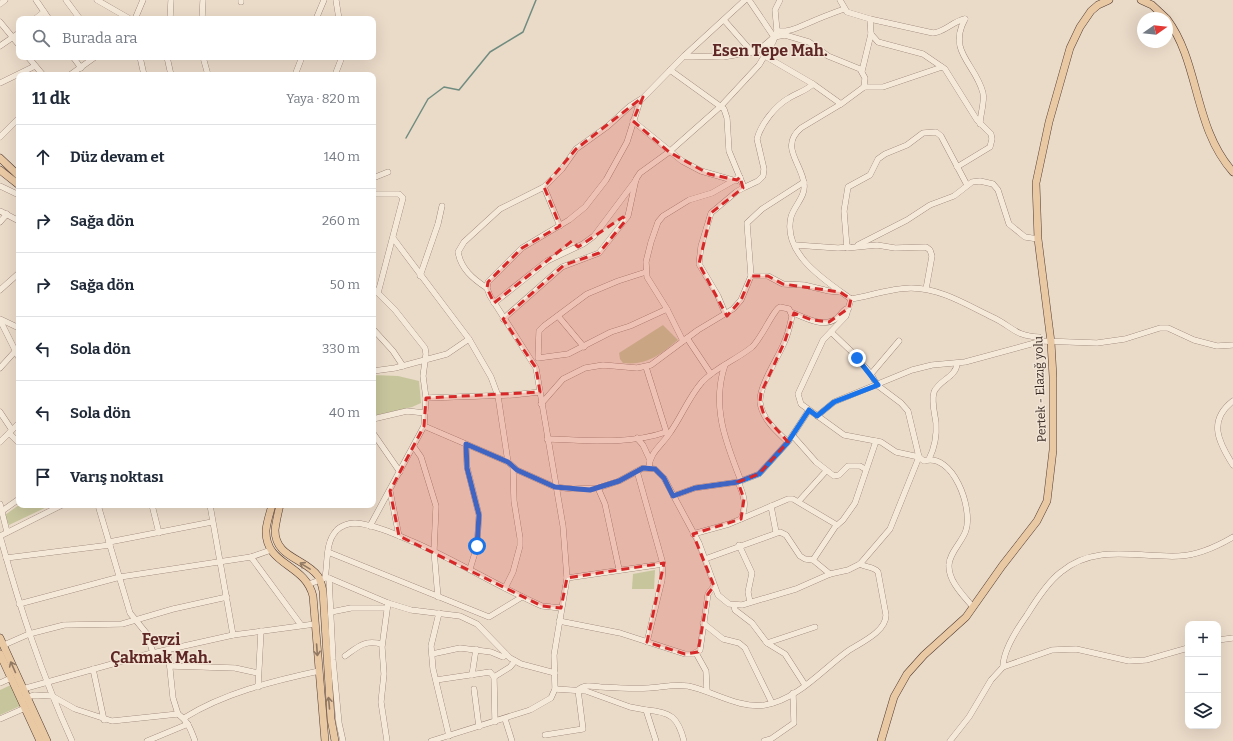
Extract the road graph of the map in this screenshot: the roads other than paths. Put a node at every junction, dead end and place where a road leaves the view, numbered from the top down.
1 (5, 0) edge
2 (36, 0) edge
3 (66, 0) edge
4 (97, 0) edge
5 (143, 0) edge
6 (171, 0) edge
7 (203, 0) edge
8 (324, 0) edge
9 (336, 0) edge
10 (745, 0) edge
11 (749, 0) edge
12 (780, 0) edge
13 (840, 0) edge
14 (1109, 0) edge
15 (1141, 0) edge
16 (0, 4) edge
17 (844, 9) junction
18 (44, 12) junction
19 (1160, 12) edge
20 (39, 16) edge
21 (46, 16) edge
22 (78, 16) edge
23 (125, 16) edge
24 (135, 16) edge
25 (170, 16) edge
26 (202, 16) edge
27 (317, 16) edge
28 (339, 16) edge
29 (870, 19) junction
30 (724, 20) junction
31 (0, 22) edge
32 (1173, 28) edge
33 (777, 31) junction
34 (871, 34) junction
35 (16, 36) edge
36 (774, 37) junction
37 (13, 38) junction
38 (16, 42) edge
39 (0, 46) edge
40 (752, 52) junction
41 (684, 56) junction
42 (765, 56) junction
43 (30, 60) edge
44 (75, 60) edge
45 (92, 60) edge
46 (141, 60) edge
47 (167, 60) edge
48 (204, 60) edge
49 (301, 60) edge
50 (341, 60) edge
51 (35, 66) junction
52 (942, 67) junction
53 (670, 70) junction
54 (78, 71) edge
55 (862, 71) junction
56 (23, 72) edge
57 (40, 72) edge
58 (143, 72) edge
59 (170, 72) edge
60 (207, 72) edge
61 (296, 72) edge
62 (336, 72) edge
63 (16, 75) edge
64 (0, 83) edge
65 (813, 84) junction
66 (864, 87) junction
67 (643, 97) junction
68 (842, 104) junction
69 (721, 106) junction
70 (16, 121) edge
71 (633, 121) junction
72 (980, 124) junction
73 (0, 137) edge
74 (669, 152) junction
75 (0, 158) edge
76 (957, 167) junction
77 (0, 170) edge
78 (388, 172) dead end
79 (1233, 172) edge
80 (16, 173) edge
81 (376, 177) edge
82 (636, 179) junction
83 (738, 179) junction
84 (804, 182) junction
85 (16, 183) edge
86 (967, 185) junction
87 (0, 186) edge
88 (544, 187) junction
89 (743, 188) junction
90 (16, 194) edge
91 (376, 194) edge
92 (442, 206) dead end
93 (0, 211) edge
94 (7, 214) junction
95 (16, 218) edge
96 (0, 222) edge
97 (560, 226) junction
98 (393, 238) junction
99 (1038, 239) junction
100 (795, 245) junction
101 (847, 248) junction
102 (646, 272) junction
103 (16, 276) edge
104 (420, 276) junction
105 (751, 276) junction
106 (487, 288) junction
107 (926, 289) junction
108 (0, 290) edge
109 (840, 292) junction
110 (378, 293) joint
111 (851, 299) junction
112 (494, 303) junction
113 (849, 308) junction
114 (667, 309) junction
115 (791, 312) junction
116 (725, 313) junction
117 (558, 316) junction
118 (503, 319) junction
119 (0, 320) edge
120 (16, 327) edge
121 (376, 332) edge
122 (831, 332) junction
123 (469, 340) junction
124 (685, 340) junction
125 (899, 341) dead end
126 (1042, 341) junction
127 (1051, 342) junction
128 (1233, 345) edge
129 (16, 347) edge
130 (584, 347) junction
131 (16, 350) edge
132 (426, 358) junction
133 (538, 358) junction
134 (532, 362) junction
135 (957, 364) junction
136 (725, 365) junction
137 (403, 366) junction
138 (646, 367) junction
139 (0, 368) edge
140 (376, 370) edge
141 (711, 374) junction
142 (870, 374) junction
143 (878, 385) junction
144 (540, 392) junction
145 (498, 396) junction
146 (426, 398) junction
147 (1233, 401) edge
148 (541, 404) junction
149 (809, 410) junction
150 (0, 412) edge
151 (425, 413) junction
152 (817, 416) junction
153 (376, 418) edge
154 (16, 426) edge
155 (424, 426) junction
156 (11, 431) junction
157 (667, 434) junction
158 (793, 436) junction
159 (376, 437) edge
160 (16, 438) edge
161 (637, 438) junction
162 (547, 439) junction
163 (876, 441) junction
164 (0, 442) edge
165 (788, 442) junction
166 (466, 444) junction
167 (414, 447) junction
168 (919, 457) junction
169 (929, 459) junction
170 (650, 460) junction
171 (508, 462) junction
172 (1233, 465) edge
173 (513, 467) junction
174 (649, 468) junction
175 (865, 469) junction
176 (637, 471) junction
177 (826, 471) junction
178 (400, 472) junction
179 (740, 482) junction
180 (555, 487) junction
181 (598, 488) junction
182 (390, 491) junction
183 (673, 496) junction
184 (16, 501) edge
185 (799, 501) junction
186 (0, 504) edge
187 (771, 506) junction
188 (56, 508) edge
189 (99, 508) edge
190 (153, 508) edge
191 (210, 508) edge
192 (271, 508) edge
193 (279, 508) edge
194 (2, 511) junction
195 (741, 519) junction
196 (212, 522) junction
197 (837, 525) junction
198 (370, 526) junction
199 (7, 532) junction
200 (776, 532) junction
201 (159, 533) junction
202 (693, 534) junction
203 (0, 536) edge
204 (399, 536) junction
205 (1233, 537) edge
206 (109, 543) junction
207 (739, 545) junction
208 (271, 550) junction
209 (434, 551) junction
210 (328, 552) junction
211 (251, 557) junction
212 (6, 558) junction
213 (705, 559) junction
214 (219, 560) junction
215 (813, 560) junction
216 (663, 564) junction
217 (860, 564) junction
218 (470, 569) junction
219 (619, 569) junction
220 (830, 574) junction
221 (120, 577) junction
222 (325, 578) junction
223 (567, 578) junction
224 (309, 584) junction
225 (714, 586) junction
226 (506, 588) junction
227 (227, 597) junction
228 (438, 597) junction
229 (522, 597) junction
230 (750, 602) junction
231 (19, 604) junction
232 (388, 606) junction
233 (734, 606) junction
234 (973, 607) junction
235 (561, 608) junction
236 (331, 612) junction
237 (439, 613) junction
238 (136, 621) junction
239 (559, 622) junction
240 (703, 623) junction
241 (315, 624) junction
242 (301, 626) junction
243 (815, 627) dead end
244 (261, 631) junction
245 (29, 634) junction
246 (233, 635) junction
247 (1233, 638) edge
248 (1221, 640) edge
249 (2, 641) edge
250 (648, 642) junction
251 (767, 643) junction
252 (382, 644) junction
253 (476, 649) junction
254 (1185, 649) edge
255 (168, 650) junction
256 (153, 653) junction
257 (696, 653) junction
258 (0, 654) edge
259 (432, 654) junction
260 (506, 654) junction
261 (345, 656) dead end
262 (515, 661) junction
263 (170, 666) junction
264 (1003, 667) junction
265 (93, 669) junction
266 (319, 671) junction
267 (258, 673) junction
268 (555, 673) junction
269 (472, 675) junction
270 (494, 676) junction
271 (11, 678) junction
272 (436, 680) junction
273 (46, 682) junction
274 (0, 684) edge
275 (805, 685) junction
276 (258, 687) junction
277 (474, 688) dead end
278 (555, 689) junction
279 (20, 690) junction
280 (578, 690) junction
281 (707, 691) junction
282 (793, 693) junction
283 (52, 696) junction
284 (24, 699) junction
285 (772, 703) junction
286 (25, 708) junction
287 (646, 710) junction
288 (178, 714) junction
289 (184, 718) junction
290 (0, 719) edge
291 (505, 719) junction
292 (104, 720) junction
293 (495, 722) junction
294 (188, 724) junction
295 (479, 727) junction
296 (545, 735) dead end
297 (449, 736) junction
298 (40, 741) edge
299 (47, 741) edge
300 (72, 741) edge
301 (147, 741) edge
302 (195, 741) edge
303 (325, 741) edge
304 (335, 741) edge
305 (343, 741) edge
306 (386, 741) edge
307 (431, 741) edge
308 (512, 741) edge
309 (656, 741) edge
310 (684, 741) edge
311 (764, 741) edge
312 (881, 741) edge
313 (950, 741) edge

1 - 16 street
2 - 18 street
3 - 22 street
4 - 23 street
5 - 24 street
6 - 25 street
7 - 26 street
8 - 27 street
9 - 28 street
10 - 30 street
11 - 36 street
12 - 33 street
13 - 17 street
14 - 99 main road, Pertek - Elazığ yolu
15 - 19 main road
17 - 29 street
17 - 33 street
18 - 20 street
18 - 21 street
29 - 34 street
29 - 72 street
30 - 40 street
30 - 41 street
31 - 37 street
32 - 79 main road
33 - 36 street
34 - 52 street
34 - 55 street
35 - 37 street
36 - 40 street
36 - 42 street
36 - 55 street
37 - 38 street
37 - 39 street
40 - 41 street
41 - 53 street
42 - 65 street
42 - 69 street
43 - 51 street
44 - 54 street
45 - 54 street
46 - 58 street
47 - 59 street
48 - 60 street
49 - 61 street
50 - 62 street
51 - 56 street
51 - 57 street
52 - 66 street
52 - 72 street
53 - 67 street
53 - 69 street
55 - 66 street
63 - 64 street
65 - 68 street
65 - 89 street
66 - 68 street
67 - 71 street
67 - 88 street
68 - 84 street
69 - 74 street
69 - 83 street
70 - 73 street
71 - 74 street
71 - 97 street
72 - 76 street
74 - 82 street
74 - 83 street
75 - 80 main road
76 - 86 street
76 - 101 street
77 - 85 main road
78 - 81 street
82 - 112 street
82 - 118 street
83 - 89 street
83 - 102 street
84 - 100 street
84 - 105 street
86 - 99 street
86 - 101 street
87 - 90 street
88 - 97 street
88 - 106 street
89 - 116 street
91 - 98 street
92 - 104 street
93 - 94 street
94 - 95 street
94 - 96 street
97 - 106 street
98 - 104 street
98 - 110 street
99 - 127 main road, Pertek - Elazığ yolu
100 - 101 street
100 - 109 street
101 - 107 street
102 - 114 street
102 - 117 street
103 - 108 street
104 - 123 street
105 - 109 street
105 - 116 street
106 - 112 street
107 - 111 street
107 - 126 street
109 - 111 street
110 - 132 street
111 - 113 street
112 - 118 street
113 - 115 street
113 - 122 street
114 - 124 street
114 - 130 street
115 - 136 street
115 - 165 street
116 - 124 street
117 - 130 street
117 - 133 street
118 - 134 street
119 - 120 street
119 - 129 street
121 - 137 street
122 - 142 street
122 - 149 street
123 - 132 street
123 - 145 street
124 - 138 street
124 - 141 street
125 - 142 street
126 - 127 street
126 - 135 street
127 - 128 street
127 - 234 main road, Pertek - Elazığ yolu
130 - 133 street
131 - 139 street
132 - 137 street
132 - 146 street
133 - 134 street
134 - 144 street
135 - 143 street
135 - 169 street
136 - 141 street
136 - 179 street
137 - 140 street
138 - 148 street
138 - 157 street
141 - 157 street
142 - 143 street
143 - 152 street
143 - 168 street
144 - 145 street
144 - 148 street
145 - 146 street
145 - 171 street
146 - 151 street
147 - 172 street
148 - 162 street
149 - 152 street
149 - 158 street
150 - 156 street
151 - 153 street
151 - 155 street
152 - 163 street
154 - 156 street
155 - 166 street
155 - 167 street
156 - 160 street
156 - 164 street
157 - 161 street
157 - 170 street
158 - 165 street
158 - 177 street
159 - 178 street
161 - 162 street
161 - 170 street
162 - 180 street
163 - 168 street
163 - 175 street
165 - 179 street
166 - 171 street
166 - 218 street
167 - 178 street
167 - 209 street
168 - 169 street
168 - 217 street
169 - 234 street
170 - 174 street
171 - 173 street
173 - 180 street
173 - 226 street
174 - 176 street
174 - 183 street
175 - 177 street
175 - 197 street
176 - 181 street
176 - 216 street
177 - 185 street
178 - 182 street
179 - 183 street
179 - 195 street
180 - 181 street
180 - 223 street
181 - 219 street
182 - 198 street
182 - 204 street
183 - 202 street
184 - 194 street
185 - 187 street
185 - 197 street
186 - 194 street
187 - 195 street
187 - 200 street
188 - 199 street
189 - 206 street
190 - 201 street
191 - 196 street
192 - 208 main road
222 -> 193 main road
194 - 199 street
195 - 202 street
196 - 201 street
196 - 214 street
197 - 215 street
198 - 204 street
198 - 210 street
199 - 203 street
200 - 207 street
200 - 215 street
201 - 206 street
202 - 213 street
203 - 212 street
204 - 209 street
205 - 264 street
206 - 212 street
206 - 221 street
207 - 213 street
207 - 230 street
208 - 211 street
208 - 224 main road
209 - 218 street
209 - 228 street
210 - 222 street
210 - 228 street
211 - 214 street
211 - 242 street
212 - 231 street
213 - 225 street
214 - 221 street
214 - 227 street
215 - 220 street
216 - 219 street
216 - 250 street
217 - 220 street
217 - 275 street
218 - 226 street
219 - 223 street
220 - 230 street
221 - 231 street
221 - 238 street
222 - 224 street
222 - 232 street
222 - 236 street
304 -> 222 main road
223 - 235 street
224 - 241 main road
225 - 233 street
225 - 240 street
226 - 229 street
227 - 238 street
227 - 246 street
228 - 229 street
229 - 235 street
230 - 233 street
231 - 245 street
232 - 236 street
232 - 237 street
232 - 252 street
233 - 251 street
234 - 312 main road, Pertek - Elazığ yolu
235 - 239 street
236 - 305 street
237 - 259 street
237 - 260 street
238 - 245 street
238 - 256 street
239 - 250 street
239 - 268 street
240 - 257 street
240 - 285 street
241 - 242 street
241 -> 266 main road
242 - 244 street
243 - 251 street
244 - 246 street
244 - 267 street
245 - 249 street
245 - 273 street
246 - 255 street
247 - 248 street
279 -> 249 main road
250 - 257 street
251 - 275 street
252 - 261 street
252 - 306 street
253 - 259 street
253 - 260 street
253 - 269 street
254 - 264 street
255 - 256 street
255 - 263 street
256 - 265 street
257 - 281 street
258 - 271 main road
259 - 272 street
260 - 262 street
262 - 268 street
262 - 270 street
263 - 267 street
263 - 288 street
264 - 313 street
265 - 273 street
265 - 292 street
266 - 276 street
266 - 303 main road
267 - 276 street
268 - 278 street
269 - 270 street
269 - 272 street
270 - 293 street
271 - 274 street
271 - 279 main road
272 - 297 street
273 - 279 street
273 - 283 street
275 - 282 street
276 - 289 street
277 - 295 street
278 - 280 street
278 - 291 street
279 - 284 main road
280 - 281 street
280 - 287 street
280 - 296 street
281 - 285 street
282 - 285 street
282 - 311 street
283 - 284 street
283 - 292 street
283 - 300 street
284 - 286 main road
284 - 299 main road
286 - 290 street
286 - 298 main road
287 - 309 street
287 - 310 street
288 - 289 street
288 - 292 street
289 - 294 street
291 - 293 street
291 - 308 street
293 - 295 street
294 - 301 street
294 - 302 street
295 - 297 street
297 - 307 street

